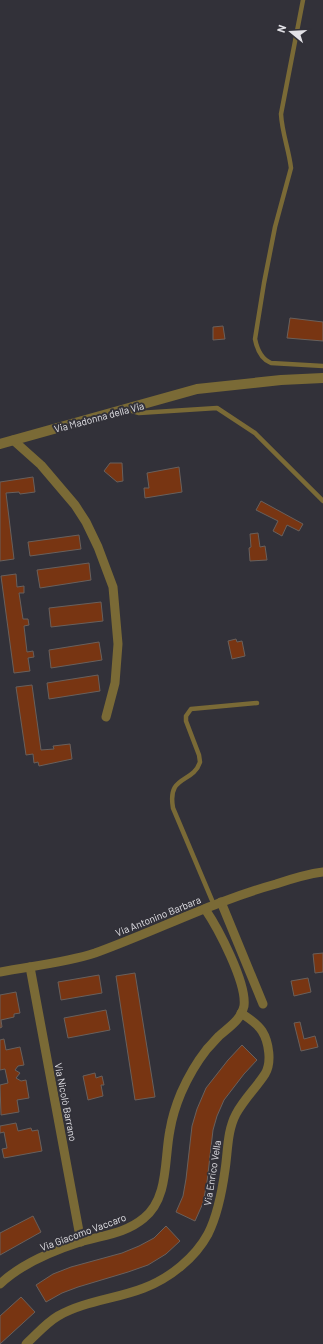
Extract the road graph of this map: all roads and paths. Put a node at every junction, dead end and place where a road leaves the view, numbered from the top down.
1 (303, 0) edge
2 (323, 366) edge
3 (323, 378) edge
4 (128, 409) junction
5 (13, 440) junction
6 (0, 444) edge
7 (323, 501) edge
8 (257, 703) dead end
9 (106, 717) dead end
10 (323, 872) edge
11 (218, 903) junction
12 (205, 909) junction
13 (30, 967) junction
14 (0, 972) edge
15 (262, 1004) dead end
16 (241, 1013) junction
17 (81, 1242) junction
18 (0, 1284) edge
19 (26, 1344) edge

1 - 2 lane
3 - 4 street, Via Madonna della Via
4 - 5 street, Via Madonna della Via
4 - 7 lane
5 - 6 street, Via Madonna della Via
5 - 9 street
8 - 11 lane
10 - 11 street, Via Antonino Barbara
11 - 12 street, Via Antonino Barbara
11 - 15 street
12 - 13 street, Via Antonino Barbara
12 - 16 street
13 - 14 street, Via Antonino Barbara
13 - 17 street, Via Nicolò Barrano
16 - 17 street, Via Giacomo Vaccaro
16 - 19 street, Via Enrico Vella
17 - 18 street, Via Giacomo Vaccaro

